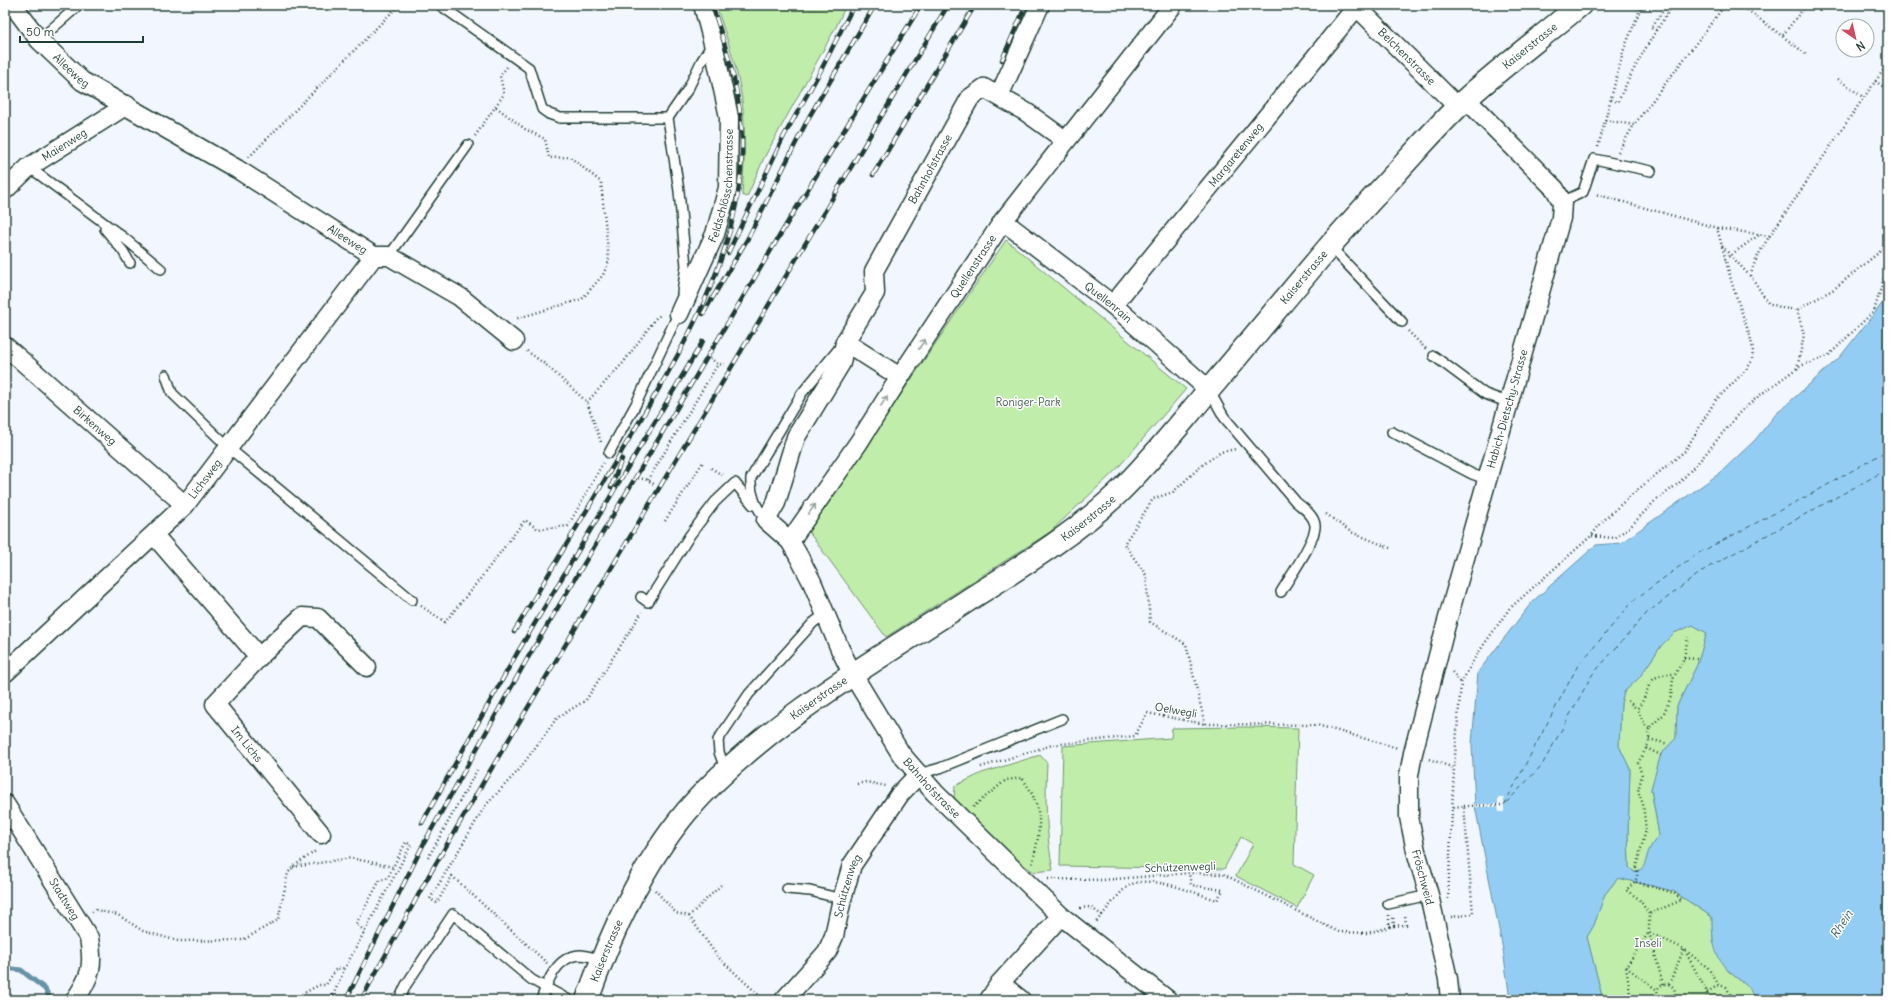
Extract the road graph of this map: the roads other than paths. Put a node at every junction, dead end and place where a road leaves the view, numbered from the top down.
1 (13, 5) edge
2 (79, 5) edge
3 (440, 5) edge
4 (703, 5) edge
5 (1040, 5) edge
6 (1174, 5) edge
7 (1357, 5) edge
8 (1580, 5) edge
9 (39, 40) junction
10 (713, 43) junction
11 (999, 96) junction
12 (1462, 103) junction
13 (127, 105) junction
14 (668, 118) junction
15 (1065, 140) junction
16 (468, 145) road end
17 (29, 167) junction
18 (1651, 171) dead end
19 (5, 190) edge
20 (1562, 202) junction
21 (100, 221) junction
22 (1003, 221) junction
23 (1330, 246) junction
24 (382, 256) junction
25 (130, 263) dead end
26 (161, 269) dead end
27 (1112, 305) junction
28 (673, 312) junction
29 (1402, 322) road end
30 (514, 341) road end
31 (845, 342) junction
32 (5, 346) edge
33 (1434, 356) road end
34 (166, 375) dead end
35 (900, 377) junction
36 (1209, 390) junction
37 (1510, 403) junction
38 (1392, 432) dead end
39 (229, 448) junction
40 (608, 453) road end
41 (1488, 480) junction
42 (185, 505) junction
43 (766, 520) junction
44 (154, 535) junction
45 (790, 541) junction
46 (1281, 592) dead end
47 (645, 599) road end
48 (412, 600) road end
49 (826, 613) junction
50 (259, 657) junction
51 (367, 667) dead end
52 (5, 674) edge
53 (853, 675) junction
54 (1062, 719) dead end
55 (1413, 752) joint
56 (726, 771) junction
57 (919, 774) junction
58 (5, 804) edge
59 (321, 834) road end
60 (787, 889) dead end
61 (1429, 896) junction
62 (842, 899) junction
63 (1388, 904) dead end
64 (1061, 916) junction
65 (601, 960) junction
66 (1000, 982) junction
67 (545, 987) junction
68 (75, 1000) edge
69 (399, 1000) edge
70 (541, 1000) edge
71 (569, 1000) edge
72 (587, 1000) edge
73 (784, 1000) edge
74 (989, 1000) edge
75 (1021, 1000) edge
76 (1167, 1000) edge
77 (1450, 1000) edge

1 - 9 street, Alleeweg
2 - 9 lane
3 - 14 lane
4 - 10 street, Feldschlösschenstrasse
5 - 11 street
6 - 15 street, Quellenstrasse
7 - 12 street, Belchenstrasse
7 - 27 street, Margaretenweg
8 - 12 main road, Kaiserstrasse
9 - 13 street, Alleeweg
10 - 14 lane
10 - 28 street, Feldschlösschenstrasse
11 - 15 street, Bahnhofstrasse
11 - 31 street, Bahnhofstrasse
12 - 20 street
12 - 23 main road, Kaiserstrasse
13 - 17 street, Maienweg
13 - 24 street, Alleeweg
14 - 28 lane
15 - 22 street, Quellenstrasse
16 - 24 lane
17 - 19 street, Maienweg
17 - 21 lane
18 - 20 lane
20 - 37 street, Habich-Dietschy-Strasse
21 - 25 lane
21 - 26 lane
22 - 27 street, Quellenrain
35 -> 22 street, Quellenstrasse
23 - 29 lane
23 - 36 main road, Kaiserstrasse
24 - 30 street, Alleeweg
24 - 39 street, Lichsweg
27 - 36 street, Quellenrain
28 - 40 lane
31 - 35 street
31 - 43 street, Bahnhofstrasse
31 - 43 lane, Bahnhofstrasse
32 - 42 street, Birkenweg
33 - 37 lane
34 - 39 lane
45 -> 35 street, Quellenstrasse
36 - 46 lane
36 - 53 main road, Kaiserstrasse
37 - 41 street, Habich-Dietschy-Strasse
38 - 41 lane
39 - 42 street, Lichsweg
39 - 48 lane
41 - 55 street, Habich-Dietschy-Strasse
42 - 44 street, Lichsweg
43 - 45 street, Bahnhofstrasse
43 - 47 lane
44 - 50 street
44 - 52 street, Lichsweg
45 - 49 street, Bahnhofstrasse
49 - 53 street, Bahnhofstrasse
49 - 56 lane
50 - 51 street, Im Lichs
50 - 59 street, Im Lichs
53 - 56 main road, Kaiserstrasse
53 - 57 street, Bahnhofstrasse
54 - 57 lane
55 - 61 street, Fröschweid
56 - 65 main road, Kaiserstrasse
57 - 62 street, Schützenweg
57 - 64 street, Bahnhofstrasse
58 - 68 street, Stadtweg
60 - 62 lane
61 - 63 lane
61 - 77 street, Fröschweid
62 - 73 street, Schützenweg
64 - 66 street
64 - 76 street, Bahnhofstrasse
65 - 67 lane
65 - 72 main road, Kaiserstrasse
66 - 74 street
66 - 75 street
67 - 69 lane
67 - 70 lane
67 - 71 lane

